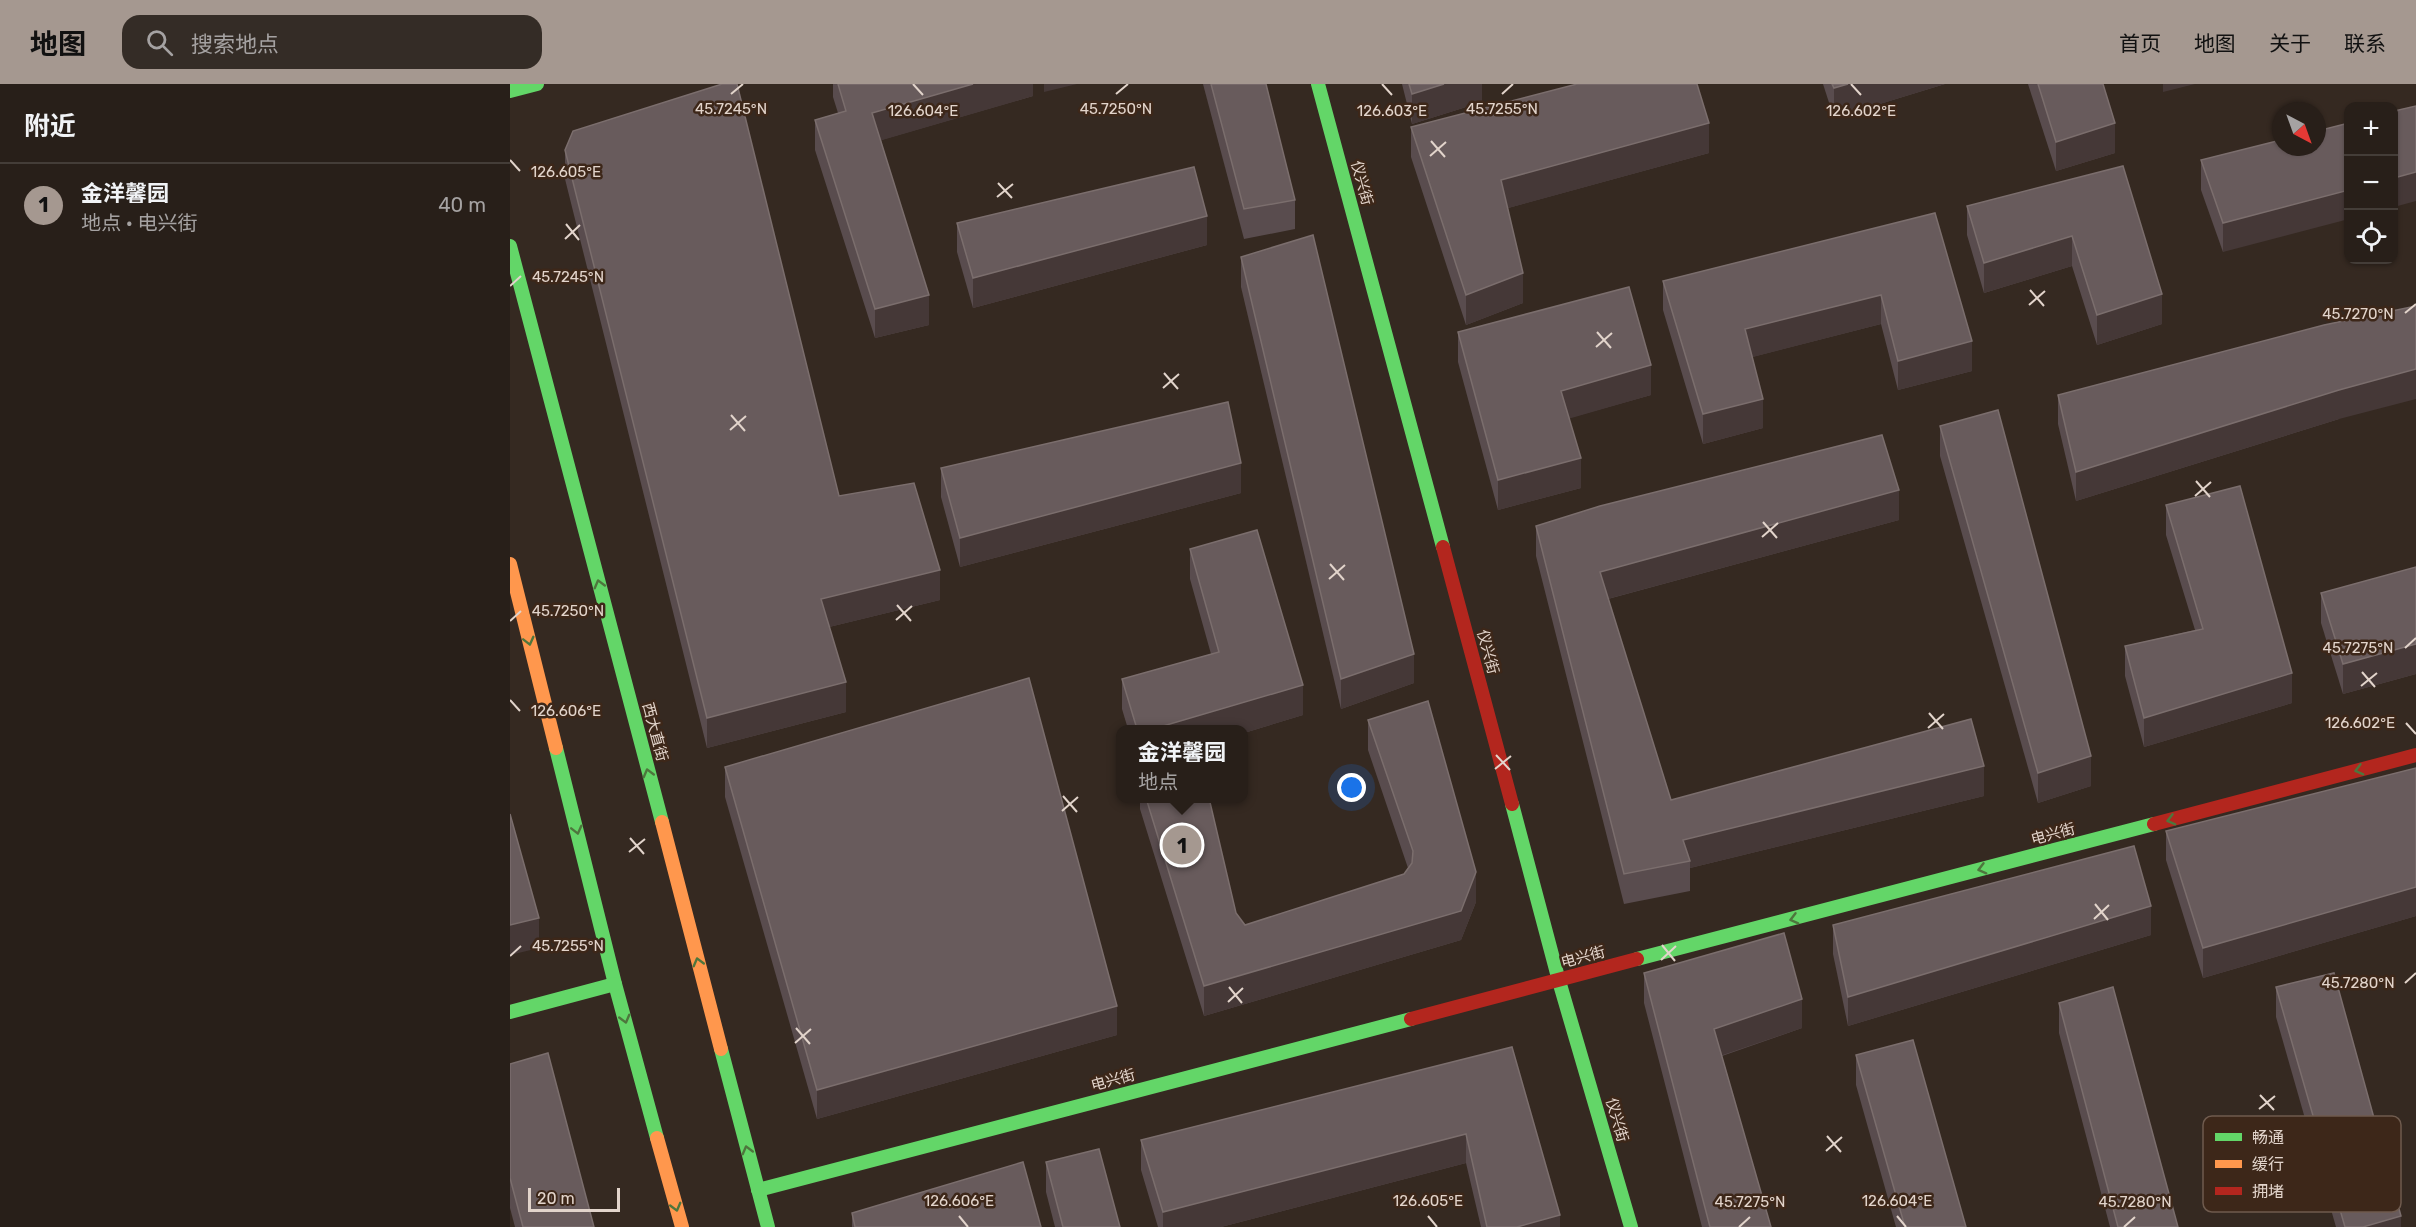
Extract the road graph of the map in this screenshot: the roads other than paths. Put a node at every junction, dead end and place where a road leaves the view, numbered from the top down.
1 (537, 84) edge
2 (1318, 84) edge
3 (510, 91) edge
4 (510, 246) edge
5 (510, 564) edge
6 (2416, 755) edge
7 (1559, 981) junction
8 (615, 984) junction
9 (510, 1012) edge
10 (758, 1190) junction
11 (682, 1227) edge
12 (768, 1227) edge
13 (1631, 1227) edge

1 - 3 main road
2 - 7 main road, 仪兴街
10 -> 4 main road, 西大直街
5 -> 8 main road
6 -> 7 main road, 电兴街
7 - 10 main road, 电兴街
7 - 13 main road, 仪兴街
8 - 9 main road
8 -> 11 main road
10 - 12 main road, 西大直街

